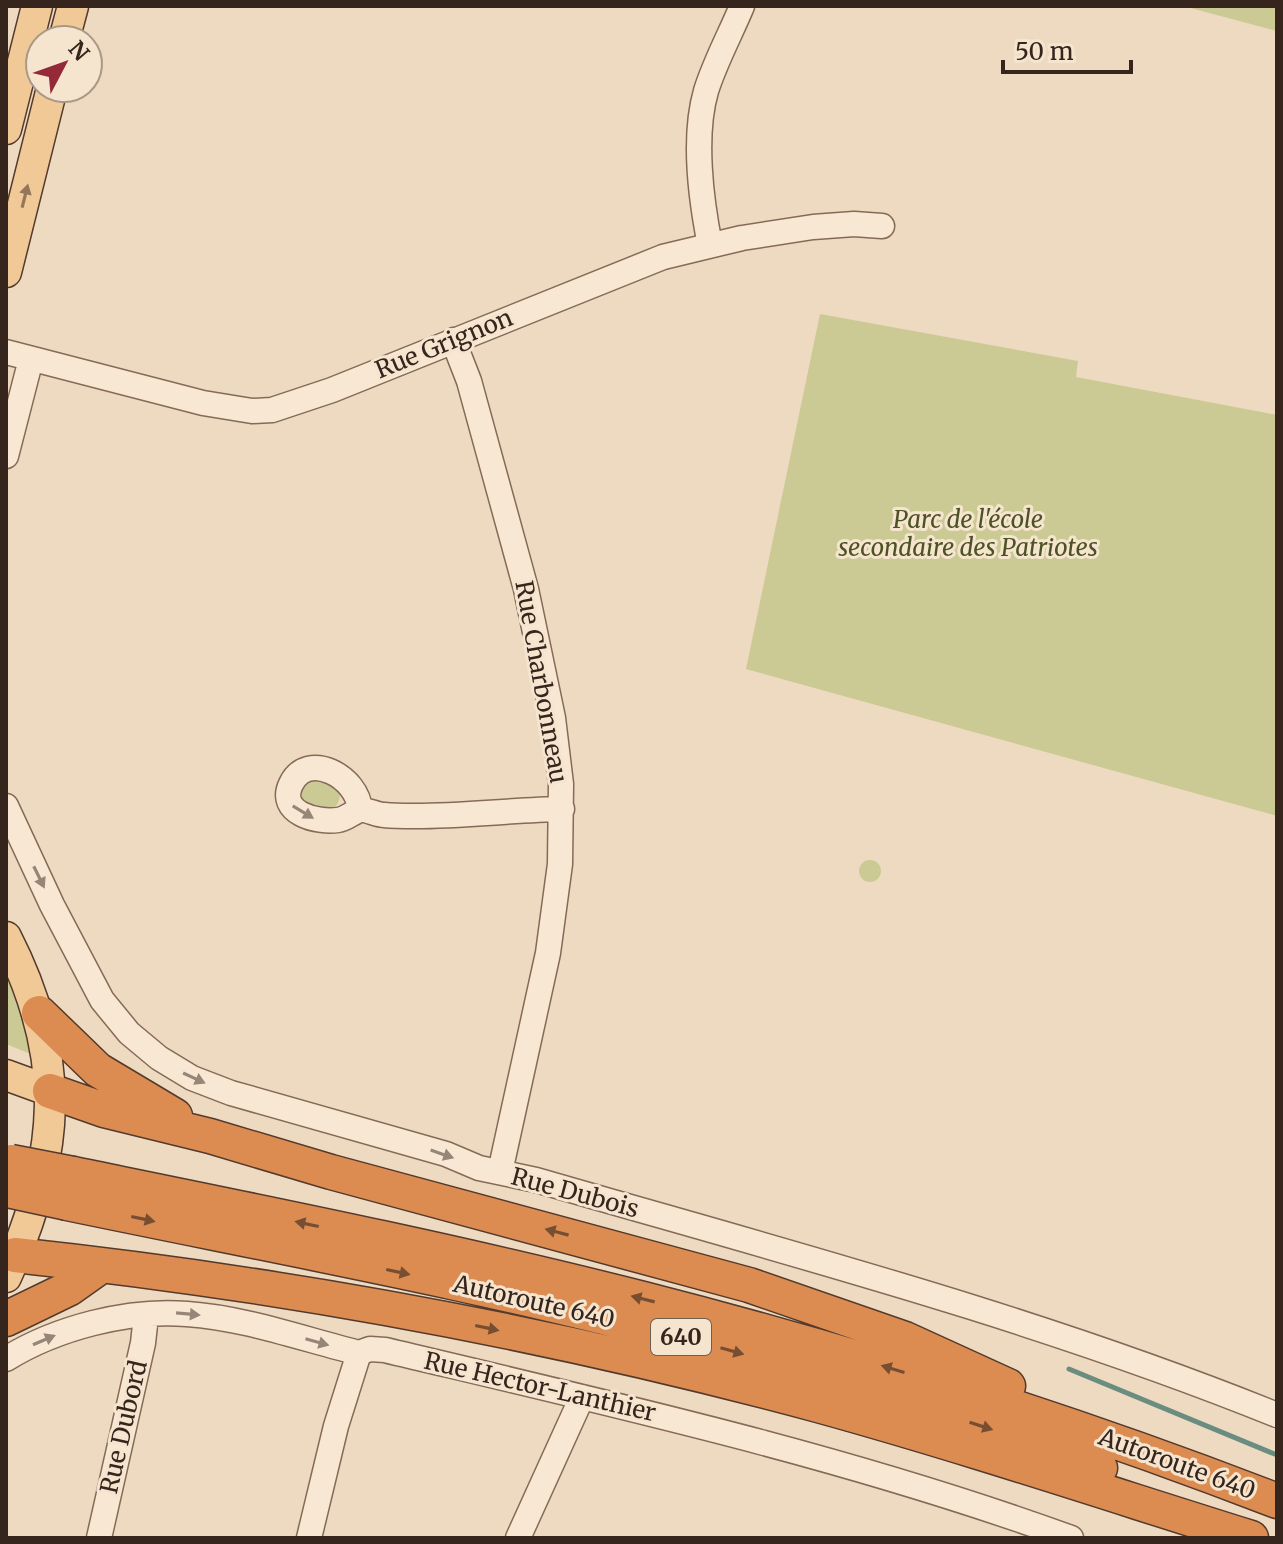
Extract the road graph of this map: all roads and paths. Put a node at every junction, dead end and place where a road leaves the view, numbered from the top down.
1 (37, 6) edge
2 (742, 6) edge
3 (48, 104) edge
4 (6, 129) edge
5 (882, 226) dead end
6 (710, 245) junction
7 (6, 272) edge
8 (453, 340) junction
9 (6, 352) edge
10 (31, 359) junction
11 (6, 456) edge
12 (6, 806) edge
13 (562, 809) junction
14 (360, 810) dead end
15 (6, 937) edge
16 (39, 1013) junction
17 (6, 1075) edge
18 (50, 1091) junction
19 (210, 1136) junction
20 (500, 1172) junction
21 (8, 1176) edge
22 (70, 1189) junction
23 (9, 1262) edge
24 (101, 1266) junction
25 (146, 1316) junction
26 (6, 1319) edge
27 (359, 1353) junction
28 (6, 1359) edge
29 (582, 1397) junction
30 (1277, 1415) edge
31 (1180, 1464) junction
32 (1277, 1501) edge
33 (1277, 1537) edge
34 (99, 1538) edge
35 (309, 1538) edge
36 (518, 1538) edge
37 (1071, 1538) edge
38 (1251, 1538) edge

1 - 4 main road
2 - 6 street
7 -> 3 main road
5 - 6 street, Rue Grignon
6 - 8 street, Rue Grignon
8 - 10 street, Rue Grignon
8 - 13 street, Rue Charbonneau
9 - 10 street, Rue Grignon
10 - 11 street
12 -> 20 street, Rue Dubois
13 - 14 street
13 - 20 street, Rue Charbonneau
15 - 16 main road
16 - 18 main road
16 - 19 highway
17 - 18 main road
18 - 19 highway
18 - 23 main road
31 -> 19 highway
20 - 30 street, Rue Dubois
21 - 22 highway, Autoroute 640 / 640, bridge
31 -> 22 highway, Autoroute 640 / 640
22 -> 33 highway, Autoroute 640 / 640
23 - 24 highway
24 - 26 highway
24 -> 38 highway
25 -> 27 street, Rue Hector-Lanthier
28 -> 25 street, Rue Hector-Lanthier
25 - 34 street, Rue Dubord
27 - 29 street, Rue Hector-Lanthier
27 - 35 street
29 - 36 street
29 - 37 street, Rue Hector-Lanthier
31 - 32 highway, Autoroute 640 / 640

